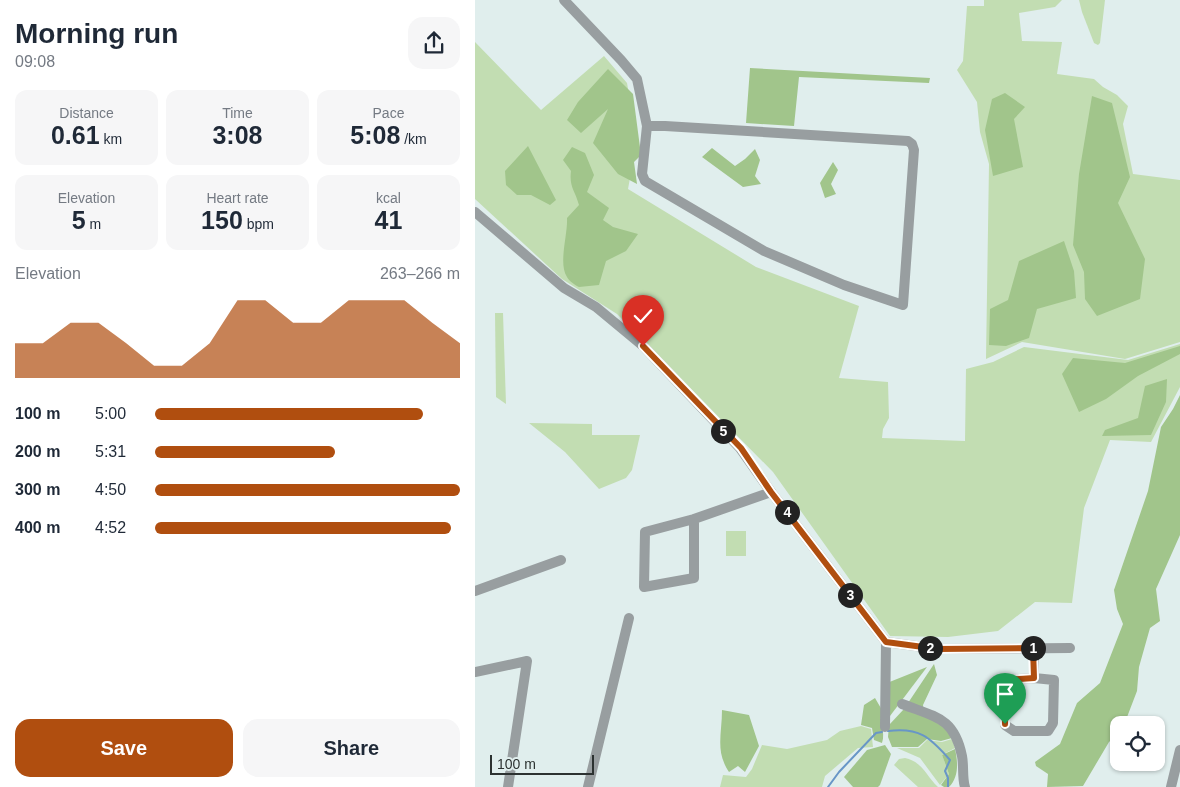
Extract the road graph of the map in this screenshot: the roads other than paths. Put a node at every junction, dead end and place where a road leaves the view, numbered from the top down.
1 (564, 0) edge
2 (647, 126) junction
3 (475, 212) edge
4 (771, 492) junction
5 (694, 519) junction
6 (561, 560) dead end
7 (475, 591) edge
8 (629, 618) dead end
9 (886, 642) junction
10 (1033, 648) junction
11 (1070, 648) dead end
12 (475, 672) edge
13 (1034, 678) junction
14 (902, 704) dead end
15 (885, 727) dead end
16 (1180, 750) edge
17 (508, 787) edge
18 (588, 787) edge
19 (965, 787) edge
20 (1171, 787) edge

1 - 2 street
2 - 2 street
3 - 4 street
4 - 5 street
4 - 9 street
5 - 5 street
6 - 7 street
8 - 18 street
9 - 10 street
9 - 15 street
10 - 11 street
10 - 13 street
12 - 17 street
13 - 13 street
14 - 19 street
16 - 20 street

